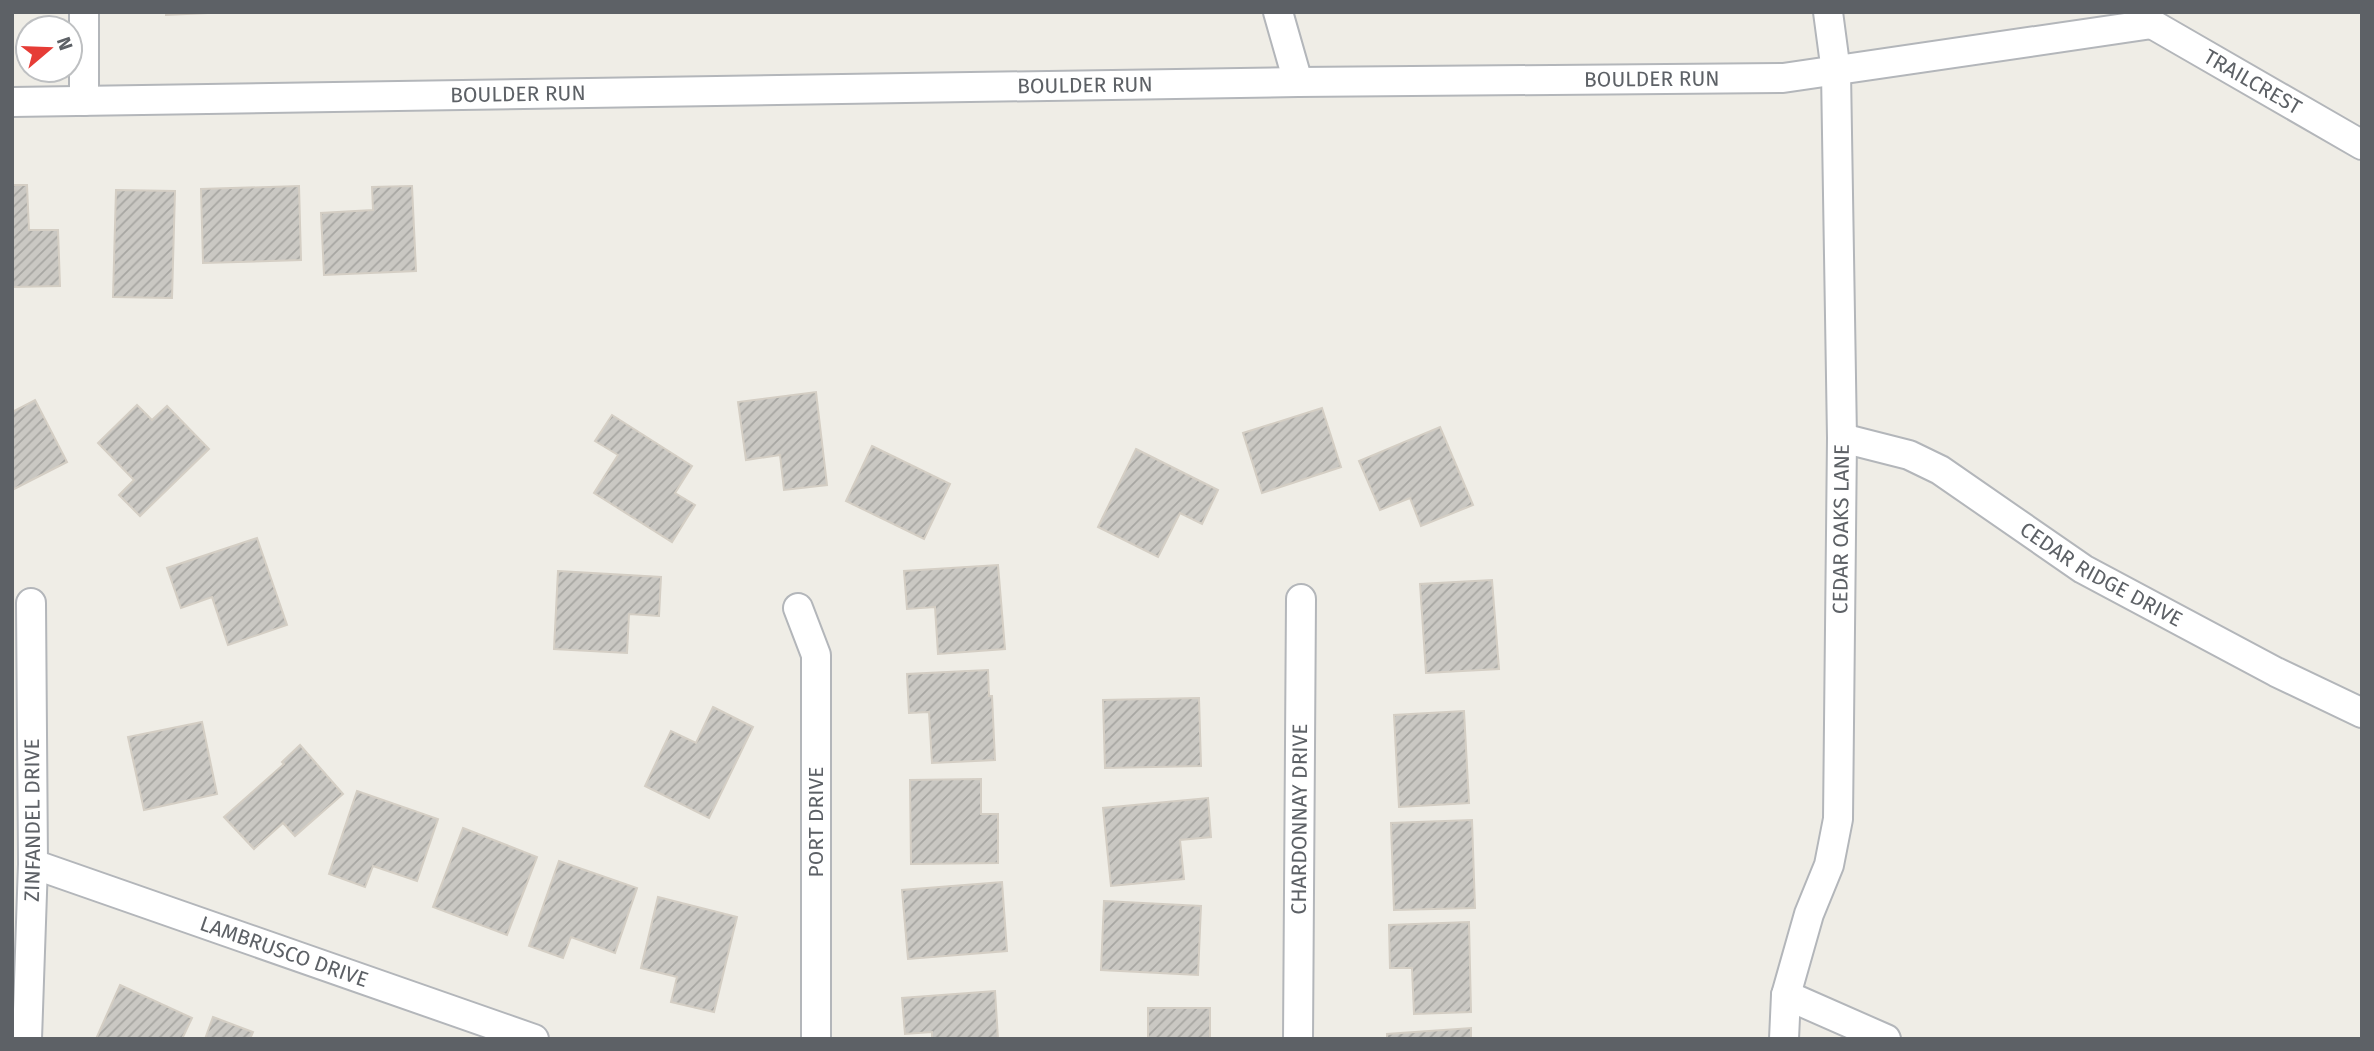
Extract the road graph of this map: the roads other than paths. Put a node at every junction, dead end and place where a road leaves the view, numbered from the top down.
1 (84, 12) edge
2 (1278, 12) edge
3 (1828, 12) edge
4 (2152, 18) edge
5 (1836, 72) junction
6 (1298, 82) junction
7 (84, 101) junction
8 (12, 102) edge
9 (2362, 145) edge
10 (1842, 438) junction
11 (1301, 599) dead end
12 (31, 603) dead end
13 (798, 608) dead end
14 (2362, 713) edge
15 (33, 864) junction
16 (1786, 995) junction
17 (27, 1039) edge
18 (534, 1039) edge
19 (816, 1039) edge
20 (1297, 1039) edge
21 (1784, 1039) edge
22 (1886, 1039) edge

1 - 7 street
2 - 6 street
3 - 5 street, CEDAR OAKS LANE
4 - 5 street, BOULDER RUN
4 - 9 street, TRAILCREST
5 - 6 street, BOULDER RUN
5 - 10 street, CEDAR OAKS LANE
6 - 7 street, BOULDER RUN
7 - 8 street, BOULDER RUN
10 - 14 street, CEDAR RIDGE DRIVE
10 - 16 street, CEDAR OAKS LANE
11 - 20 street, CHARDONNAY DRIVE
12 - 15 street, ZINFANDEL DRIVE
13 - 19 street, PORT DRIVE
15 - 17 street, ZINFANDEL DRIVE
15 - 18 street, LAMBRUSCO DRIVE
16 - 21 street, CEDAR OAKS LANE
16 - 22 street

